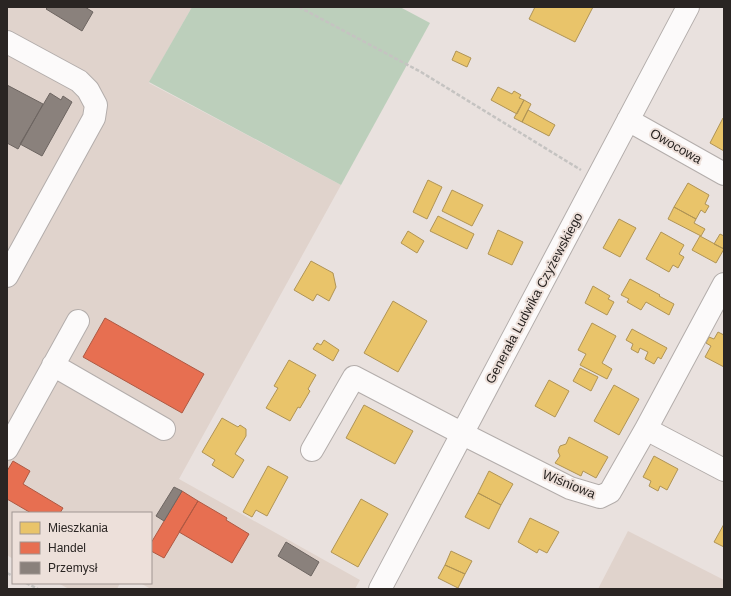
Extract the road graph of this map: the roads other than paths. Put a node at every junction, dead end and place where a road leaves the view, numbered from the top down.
1 (688, 7) edge
2 (7, 42) edge
3 (628, 120) junction
4 (724, 174) edge
5 (7, 276) edge
6 (724, 284) edge
7 (78, 321) dead end
8 (53, 365) junction
9 (646, 428) junction
10 (164, 429) dead end
11 (463, 434) junction
12 (7, 450) edge
13 (312, 450) dead end
14 (724, 470) edge
15 (383, 588) edge

1 - 3 street, Generała Ludwika Czyżewskiego
2 - 5 street
3 - 4 street, Owocowa
3 - 11 street, Generała Ludwika Czyżewskiego
6 - 9 street, Wiśniowa
7 - 8 street
8 - 10 street
8 - 12 street
9 - 11 street, Wiśniowa
9 - 14 street
11 - 13 street, Wiśniowa
11 - 15 street, Generała Ludwika Czyżewskiego

